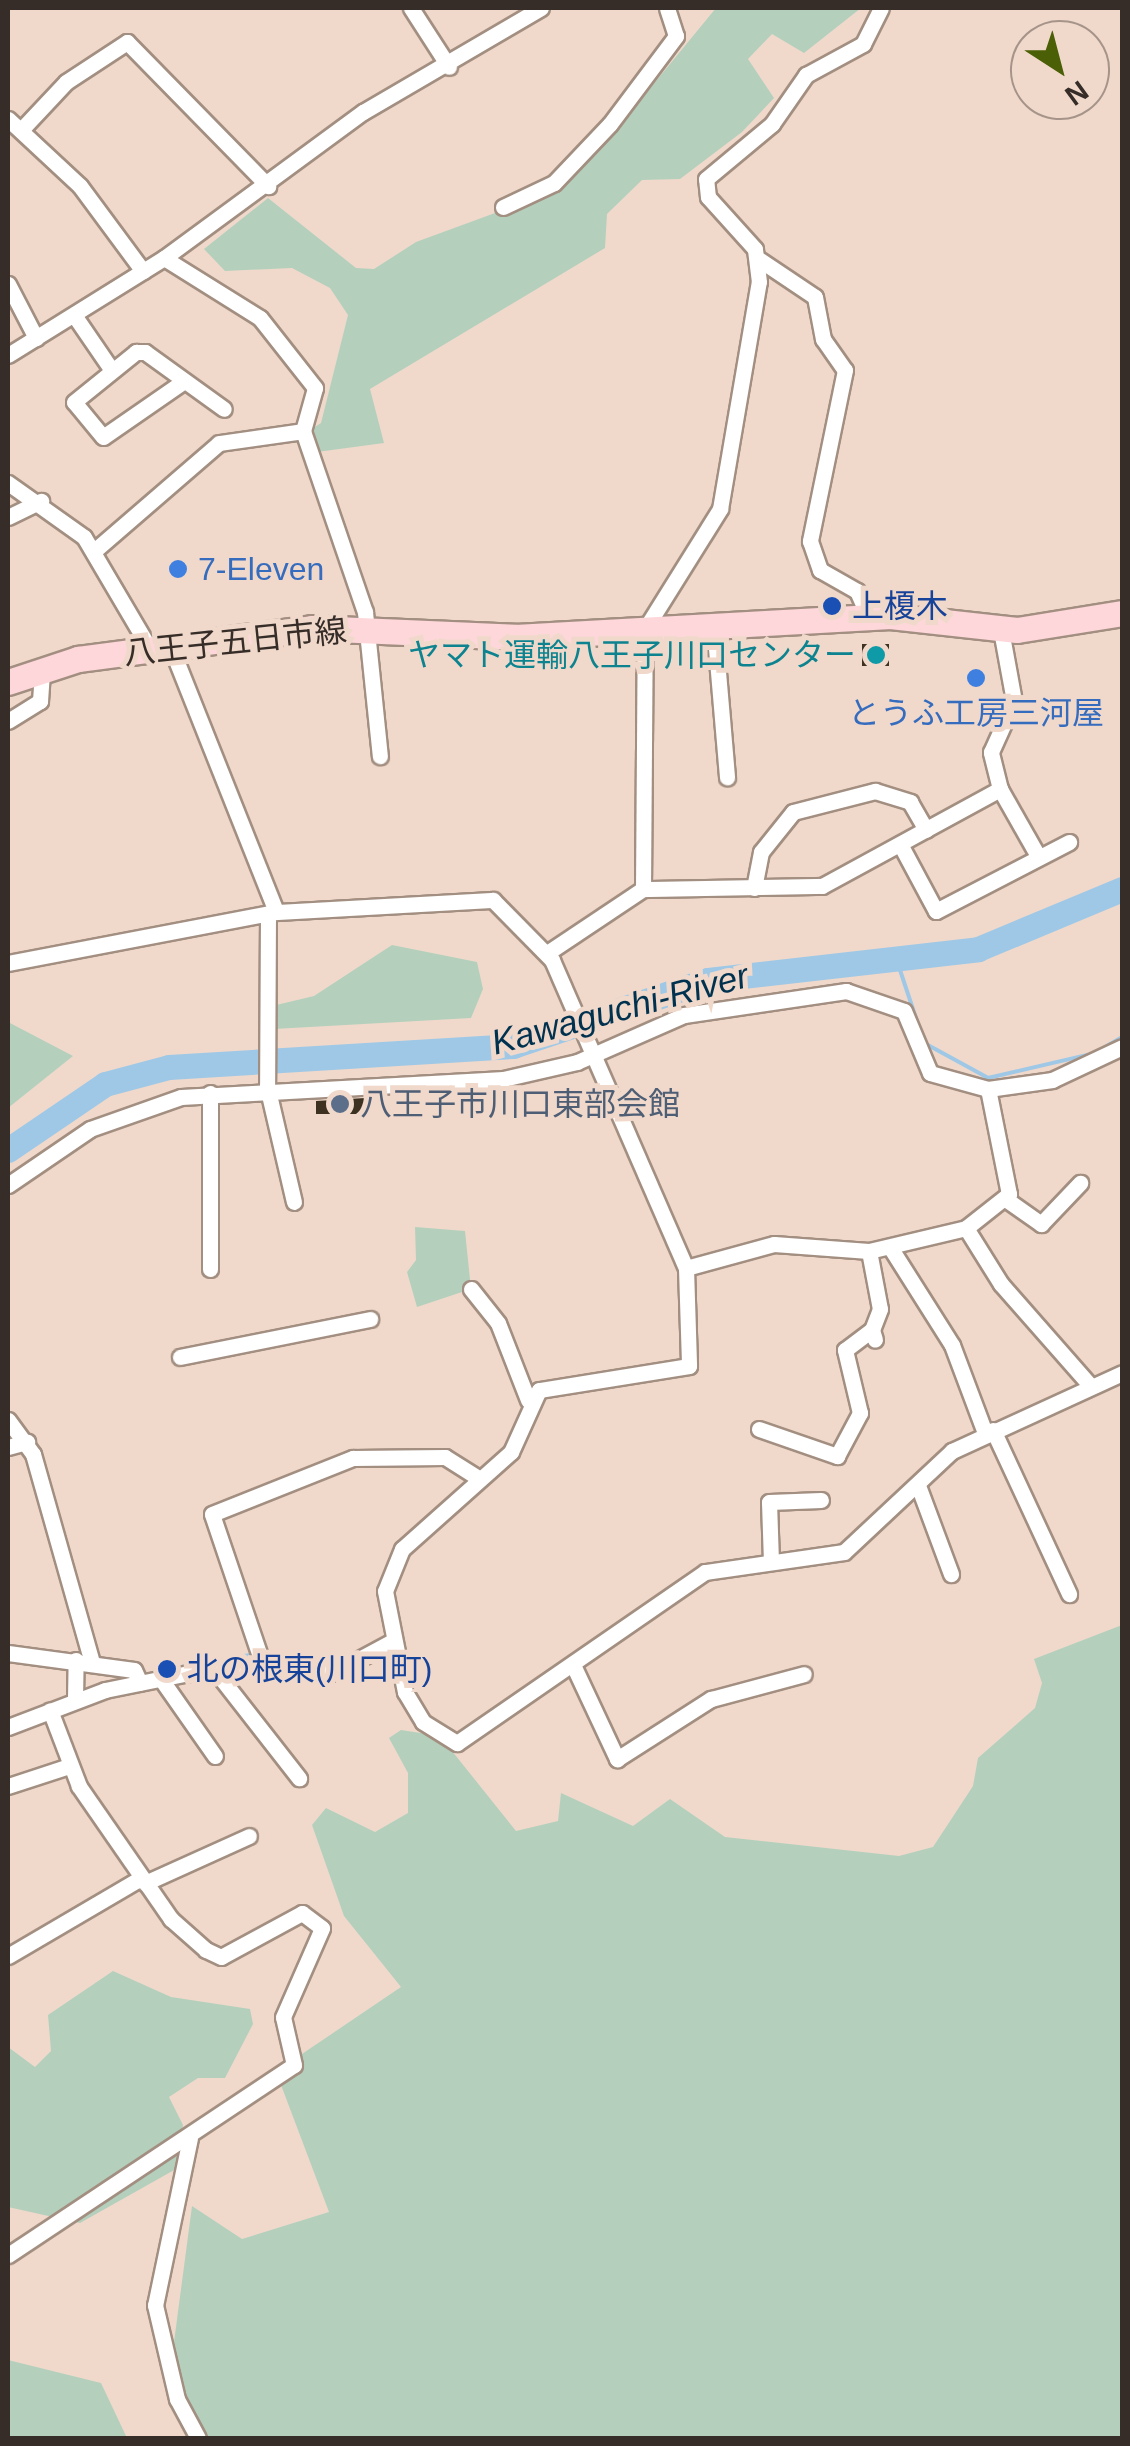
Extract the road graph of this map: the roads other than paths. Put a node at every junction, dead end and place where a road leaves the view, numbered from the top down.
1 (412, 8) edge
2 (541, 8) edge
3 (667, 8) edge
4 (881, 8) edge
5 (449, 67) junction
6 (14, 125) edge
7 (268, 186) junction
8 (503, 207) dead end
9 (164, 258) junction
10 (760, 260) junction
11 (143, 272) junction
12 (8, 284) edge
13 (74, 315) junction
14 (36, 338) junction
15 (8, 354) edge
16 (111, 368) junction
17 (184, 381) junction
18 (224, 409) dead end
19 (304, 431) junction
20 (8, 482) edge
21 (41, 502) junction
22 (8, 516) edge
23 (94, 551) junction
24 (1122, 613) edge
25 (868, 616) junction
26 (714, 624) junction
27 (366, 629) junction
28 (645, 629) junction
29 (1002, 630) junction
30 (160, 647) junction
31 (42, 669) junction
32 (8, 682) edge
33 (8, 721) edge
34 (380, 756) dead end
35 (727, 777) dead end
36 (1000, 789) junction
37 (926, 830) junction
38 (1069, 842) dead end
39 (900, 844) junction
40 (1038, 856) junction
41 (754, 888) junction
42 (643, 889) junction
43 (272, 913) junction
44 (547, 953) junction
45 (8, 963) edge
46 (1122, 1047) edge
47 (589, 1050) junction
48 (267, 1088) junction
49 (988, 1089) junction
50 (210, 1092) junction
51 (1080, 1183) dead end
52 (8, 1185) edge
53 (1007, 1200) junction
54 (294, 1202) dead end
55 (966, 1228) junction
56 (890, 1247) junction
57 (869, 1250) junction
58 (686, 1268) junction
59 (210, 1270) dead end
60 (470, 1289) dead end
61 (370, 1319) dead end
62 (180, 1357) dead end
63 (1122, 1374) edge
64 (1089, 1384) junction
65 (528, 1400) junction
66 (8, 1420) edge
67 (759, 1429) dead end
68 (989, 1432) junction
69 (27, 1442) junction
70 (8, 1447) edge
71 (480, 1479) junction
72 (919, 1488) junction
73 (821, 1500) dead end
74 (770, 1562) junction
75 (951, 1574) dead end
76 (1069, 1594) dead end
77 (394, 1641) junction
78 (8, 1653) edge
79 (264, 1659) junction
80 (80, 1665) junction
81 (574, 1667) junction
82 (213, 1668) junction
83 (804, 1674) dead end
84 (160, 1679) junction
85 (140, 1683) junction
86 (76, 1699) junction
87 (50, 1710) junction
88 (8, 1727) edge
89 (215, 1756) dead end
90 (70, 1766) junction
91 (299, 1778) dead end
92 (8, 1786) edge
93 (249, 1836) dead end
94 (143, 1881) junction
95 (8, 1956) edge
96 (190, 2138) junction
97 (8, 2255) edge
98 (198, 2438) edge

1 - 5 street
2 - 5 street
3 - 8 street
4 - 10 street
5 - 7 street
6 - 7 street
6 - 11 street
7 - 9 street
9 - 11 street
9 - 19 street
10 - 25 street
10 - 28 street
11 - 13 street
12 - 14 street
13 - 14 street
13 - 16 street
14 - 15 street
16 - 17 street
16 - 17 street
17 - 18 street
19 - 23 street
19 - 27 street
20 - 21 street
21 - 22 street
21 - 23 street
23 - 30 street
24 - 29 main road, 八王子五日市線
25 - 26 main road, 八王子五日市線
25 - 29 main road, 八王子五日市線
26 - 28 main road, 八王子五日市線
26 - 35 street
27 - 28 main road, 八王子五日市線
27 - 30 main road, 八王子五日市線
27 - 34 street
28 - 42 street
29 - 36 street
30 - 31 main road, 八王子五日市線
30 - 43 street
31 - 32 main road, 八王子五日市線
31 - 33 street
36 - 37 street
36 - 40 street
37 - 39 street
37 - 41 street
38 - 40 street
39 - 40 street
39 - 41 street
41 - 42 street
42 - 44 street
43 - 44 street
43 - 45 street
43 - 48 street
44 - 47 street
46 - 49 street
47 - 48 street
47 - 49 street
47 - 58 street
48 - 50 street
48 - 54 street
49 - 53 street
50 - 52 street
50 - 59 street
51 - 53 street
53 - 55 street
55 - 56 street
55 - 64 street
56 - 57 street
56 - 68 street
57 - 58 street
57 - 67 street
58 - 65 street
60 - 65 street
61 - 62 street
63 - 64 street
64 - 68 street
65 - 71 street
66 - 69 street
68 - 72 street
68 - 76 street
69 - 70 street
69 - 80 street
71 - 77 street
71 - 79 street
72 - 74 street
72 - 75 street
73 - 74 street
74 - 81 street
77 - 79 street
77 - 81 street
78 - 80 street
79 - 82 street
80 - 85 street
80 - 86 street
81 - 83 street
82 - 84 street
82 - 91 street
84 - 85 street
84 - 89 street
85 - 86 street
86 - 87 street
87 - 88 street
87 - 90 street
90 - 92 street
90 - 94 street
93 - 94 street
94 - 95 street
94 - 96 street
96 - 97 street
96 - 98 street

